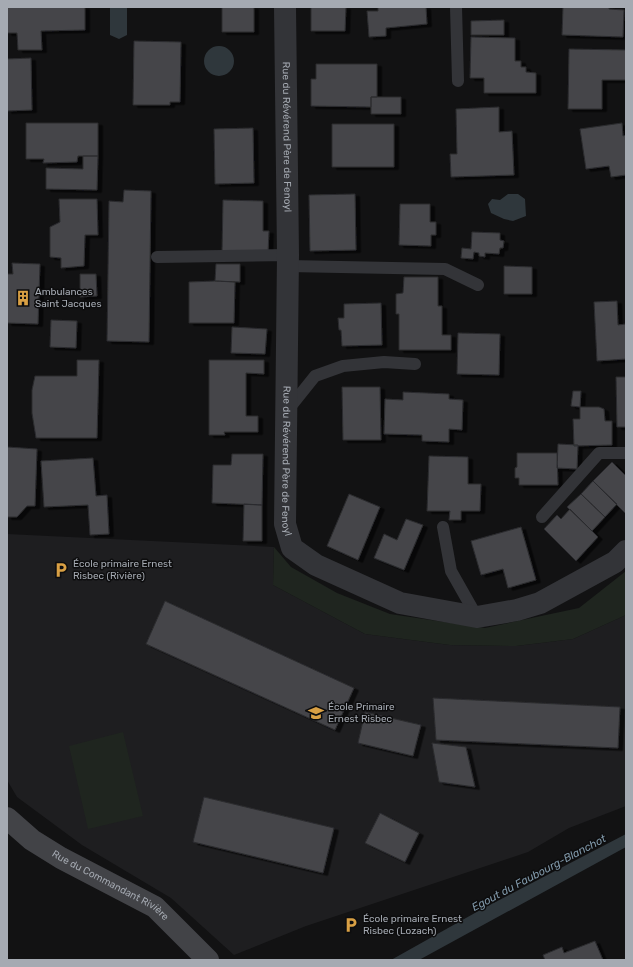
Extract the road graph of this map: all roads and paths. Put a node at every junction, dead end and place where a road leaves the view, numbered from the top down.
1 (285, 7) edge
2 (456, 7) edge
3 (458, 81) dead end
4 (157, 257) dead end
5 (288, 261) junction
6 (478, 285) dead end
7 (415, 364) dead end
8 (286, 412) junction
9 (626, 452) edge
10 (542, 517) dead end
11 (443, 527) dead end
12 (626, 551) edge
13 (476, 617) junction
14 (7, 818) edge
15 (208, 960) edge

1 - 5 street, Rue du Révérend Père de Fenoyl
2 - 3 lane
4 - 5 lane
5 - 6 lane
5 - 8 street, Rue du Révérend Père de Fenoyl
7 - 8 lane
8 - 13 street, Rue du Révérend Père de Fenoyl
9 - 10 lane
11 - 13 lane
12 - 13 street, Rue du Révérend Père de Fenoyl
14 - 15 street, Rue du Commandant Rivière

